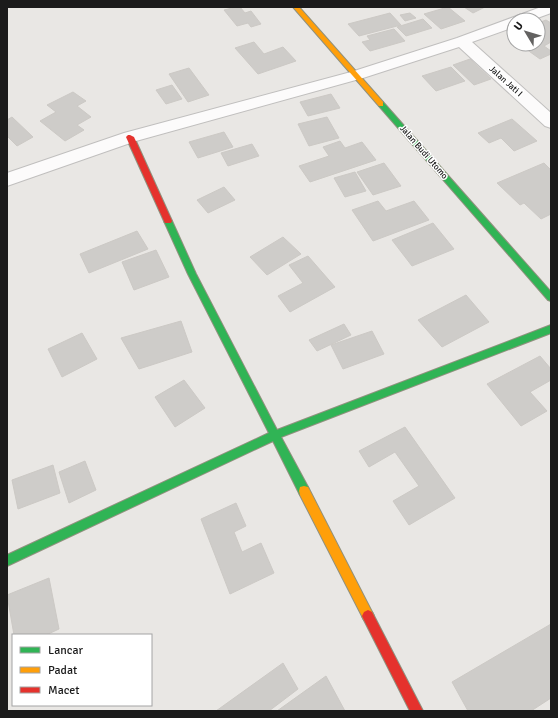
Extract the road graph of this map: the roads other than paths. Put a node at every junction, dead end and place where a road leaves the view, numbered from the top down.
1 (296, 7) edge
2 (551, 8) edge
3 (540, 12) edge
4 (506, 25) edge
5 (462, 41) junction
6 (357, 75) junction
7 (551, 122) edge
8 (130, 137) junction
9 (7, 180) edge
10 (551, 298) edge
11 (551, 329) edge
12 (276, 435) junction
13 (7, 561) edge
14 (417, 711) edge

1 - 6 street, Jalan Budi Utomo
2 - 3 street
4 - 5 street
5 - 6 street
5 - 7 street, Jalan Jati I
6 - 8 street
6 - 10 street, Jalan Budi Utomo
8 - 9 street
8 - 12 street
11 - 12 street
12 - 13 street
12 - 14 street

